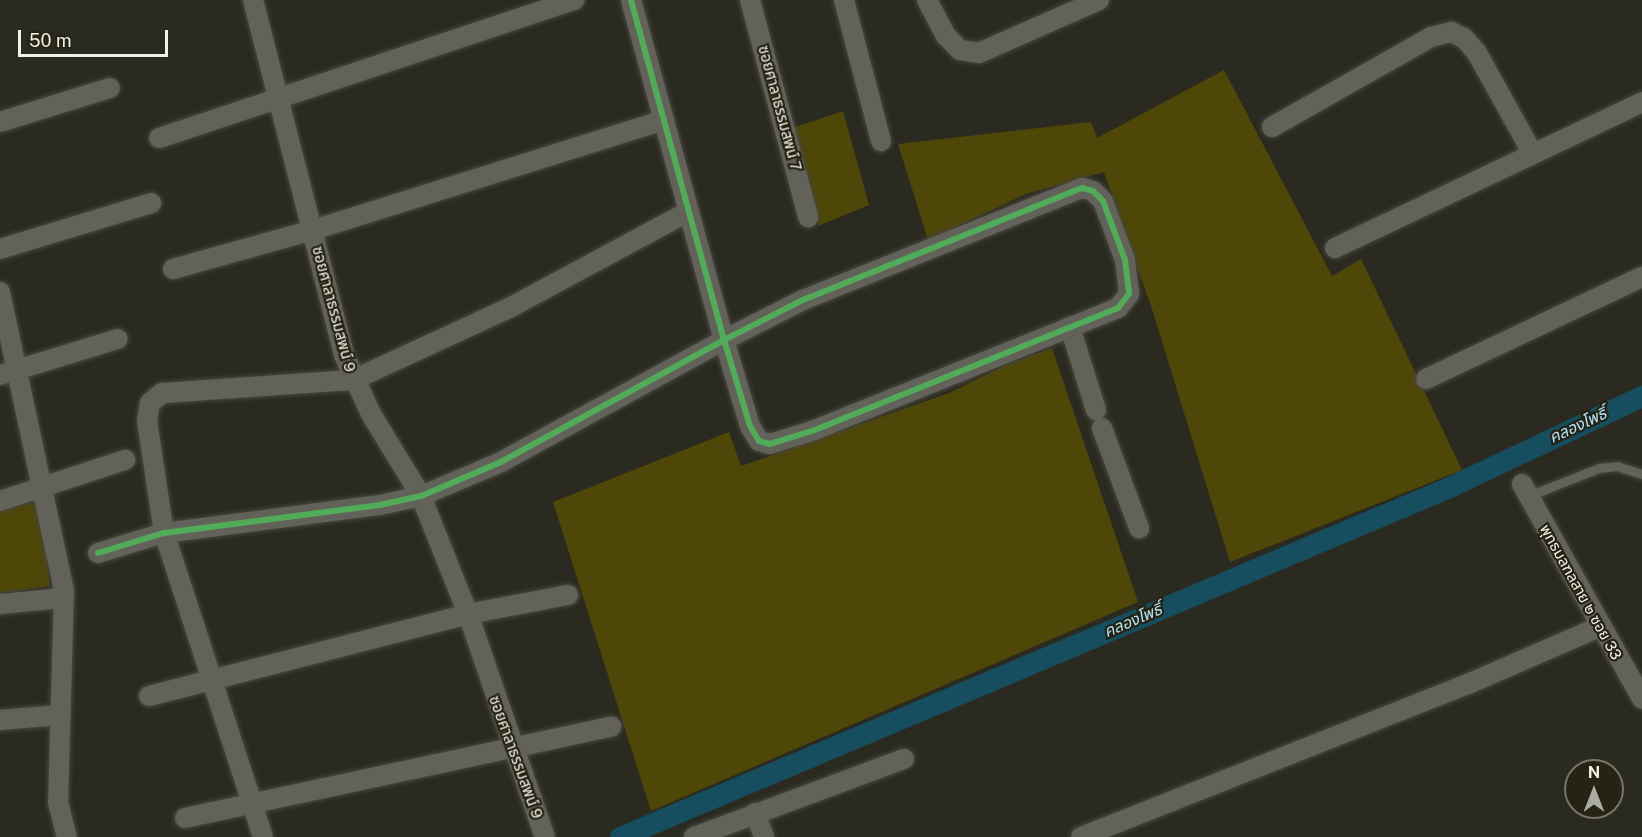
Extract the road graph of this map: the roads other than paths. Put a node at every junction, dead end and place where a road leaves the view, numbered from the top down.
1 (253, 0) edge
2 (575, 0) edge
3 (631, 0) edge
4 (750, 0) edge
5 (844, 0) edge
6 (927, 0) edge
7 (1099, 0) edge
8 (110, 88) dead end
9 (278, 96) junction
10 (1642, 102) edge
11 (664, 120) junction
12 (0, 122) edge
13 (1272, 126) dead end
14 (159, 138) dead end
15 (881, 141) dead end
16 (1533, 154) junction
17 (151, 203) dead end
18 (689, 211) junction
19 (808, 217) dead end
20 (313, 230) junction
21 (0, 249) edge
22 (1335, 249) dead end
23 (173, 269) dead end
24 (1642, 277) edge
25 (0, 292) edge
26 (1070, 327) junction
27 (118, 339) dead end
28 (724, 340) junction
29 (8, 373) edge
30 (1426, 379) dead end
31 (353, 380) junction
32 (125, 460) dead end
33 (1642, 474) edge
34 (42, 487) junction
35 (1525, 490) joint
36 (421, 496) junction
37 (0, 501) edge
38 (1139, 528) dead end
39 (164, 533) junction
40 (98, 553) dead end
41 (568, 595) dead end
42 (64, 598) junction
43 (0, 604) edge
44 (468, 614) junction
45 (1599, 627) junction
46 (213, 679) junction
47 (148, 696) dead end
48 (1642, 699) edge
49 (61, 715) junction
50 (0, 720) edge
51 (611, 728) dead end
52 (512, 750) junction
53 (904, 759) dead end
54 (252, 806) junction
55 (755, 813) junction
56 (185, 818) dead end
57 (1093, 835) edge
58 (67, 837) edge
59 (263, 837) edge
60 (545, 837) edge
61 (694, 837) edge
62 (764, 837) edge

1 - 9 street, ซอยศาลาธรรมสพน์ 9
2 - 9 street
3 - 11 street
4 - 19 street, ซอยศาลาธรรมสพน์ 7
5 - 15 street
6 - 7 street
8 - 12 street
9 - 14 street
9 - 20 street, ซอยศาลาธรรมสพน์ 9
10 - 16 street
11 - 18 street
11 - 20 street
13 - 16 street
16 - 22 street
17 - 21 street
18 - 28 street
18 - 31 street
20 - 23 street
20 - 31 street, ซอยศาลาธรรมสพน์ 9
24 - 30 street
25 - 29 street
26 - 28 street
26 - 28 street
26 - 38 street
27 - 29 street
28 - 36 street
29 - 34 street
31 - 36 street, ซอยศาลาธรรมสพน์ 9
31 - 39 street
32 - 34 street
33 - 35 lane
34 - 37 street
34 - 42 street
35 - 45 street, พุทธมลฑลสาย ๒ ซอย 33
36 - 39 street
36 - 44 street, ซอยศาลาธรรมสพน์ 9
39 - 40 street
39 - 46 street
41 - 44 street
42 - 43 street
42 - 49 street
44 - 46 street
44 - 52 street, ซอยศาลาธรรมสพน์ 9
45 - 48 street, พุทธมลฑลสาย ๒ ซอย 33
45 - 57 street
46 - 47 street
46 - 54 street
49 - 50 street
49 - 58 street
51 - 52 street
52 - 54 street
52 - 60 street, ซอยศาลาธรรมสพน์ 9
53 - 55 street
54 - 56 street
54 - 59 street
55 - 61 street
55 - 62 street

